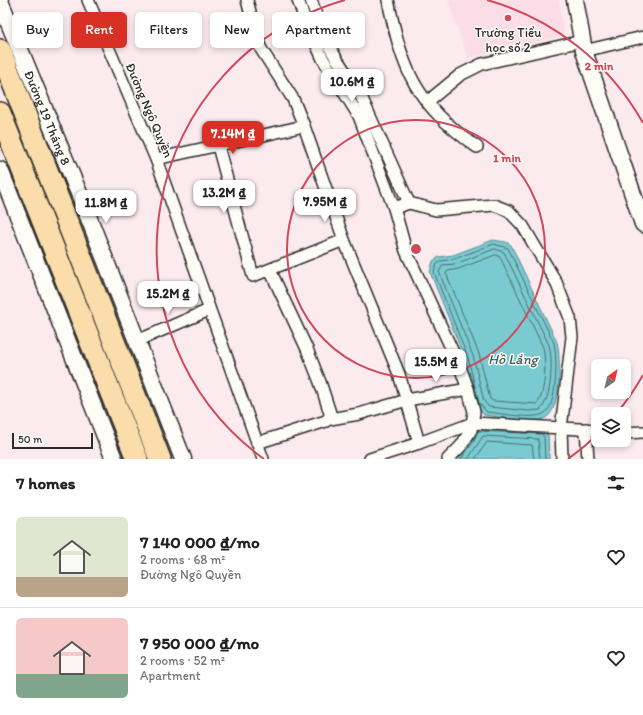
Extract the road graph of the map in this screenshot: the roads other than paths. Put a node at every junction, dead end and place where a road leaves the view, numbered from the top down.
1 (88, 0) edge
2 (247, 0) edge
3 (298, 0) edge
4 (311, 0) edge
5 (388, 0) edge
6 (575, 0) edge
7 (0, 1) edge
8 (643, 37) edge
9 (583, 46) junction
10 (0, 50) edge
11 (427, 102) junction
12 (0, 113) edge
13 (304, 126) junction
14 (218, 146) junction
15 (477, 147) dead end
16 (156, 159) junction
17 (0, 170) edge
18 (409, 203) junction
19 (394, 208) junction
20 (643, 224) edge
21 (344, 240) junction
22 (270, 270) junction
23 (208, 310) junction
24 (136, 341) junction
25 (468, 389) junction
26 (407, 400) junction
27 (330, 418) junction
28 (473, 423) junction
29 (561, 428) junction
30 (586, 429) junction
31 (591, 429) edge
32 (631, 432) edge
33 (643, 432) edge
34 (257, 443) junction
35 (419, 444) junction
36 (114, 459) edge
37 (137, 459) edge
38 (160, 459) edge
39 (183, 459) edge
40 (263, 459) edge
41 (370, 459) edge
42 (448, 459) edge
43 (562, 459) edge
44 (588, 459) edge

1 - 16 street, Đường Ngô Quyền
2 - 13 street
3 - 19 street
4 - 18 street
5 - 11 street
6 - 9 street
7 - 24 street, Đường 19 Tháng 8
8 - 9 street
9 - 11 street
9 - 20 street
10 - 38 highway, Đường 19 Tháng 8
11 - 15 street
12 - 37 highway
13 - 14 street
13 - 21 street
14 - 16 street
14 - 22 street
16 - 23 street, Đường Ngô Quyền
17 - 36 street
18 - 19 street
18 - 29 street
19 - 25 street
21 - 22 street
21 - 26 street
22 - 27 street
23 - 24 street
23 - 34 street, Đường Ngô Quyền
24 - 39 street, Đường 19 Tháng 8
25 - 26 street
25 - 28 street
26 - 27 street
26 - 35 street
27 - 34 street
28 - 29 street
28 - 35 street
28 - 42 street
29 - 30 street
29 - 43 street
30 - 31 street
30 - 44 street
32 - 33 street
34 - 40 street, Đường Ngô Quyền
35 - 41 street

